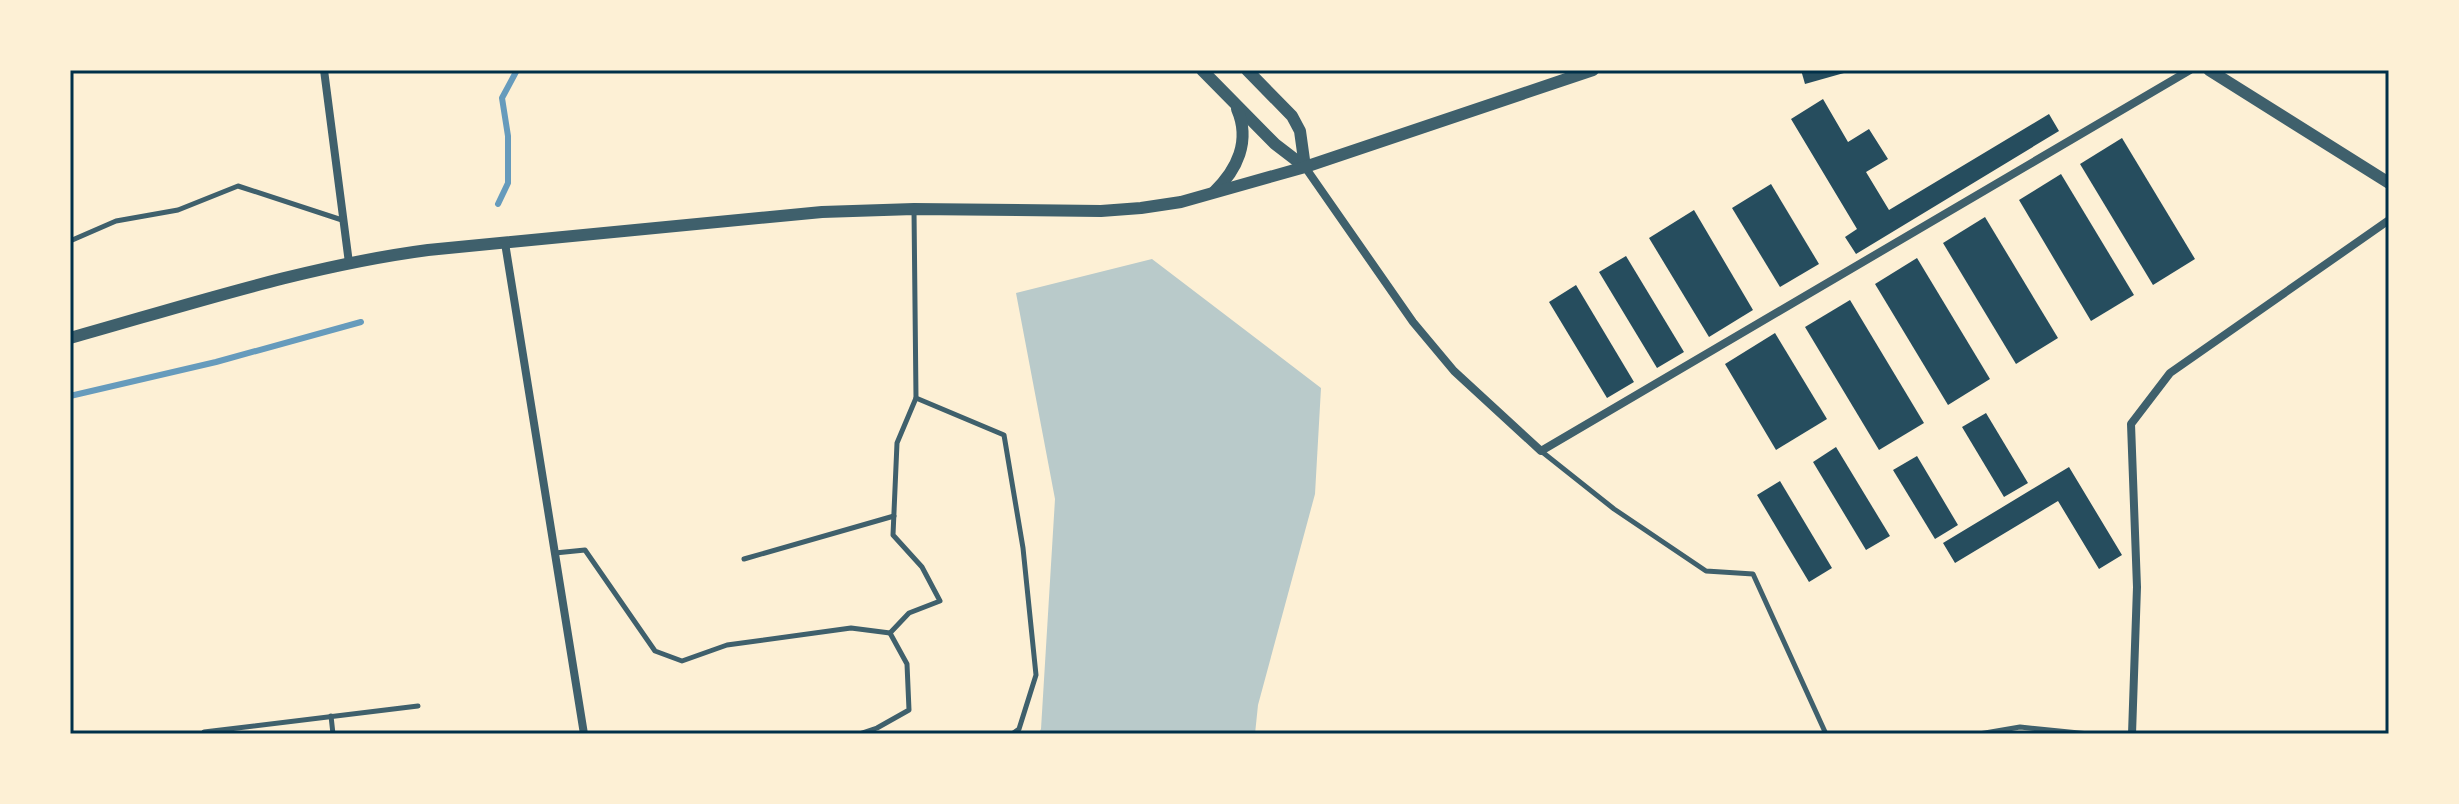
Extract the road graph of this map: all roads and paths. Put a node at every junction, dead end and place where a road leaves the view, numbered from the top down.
1 (324, 70) edge
2 (1202, 70) edge
3 (1247, 70) edge
4 (1593, 70) edge
5 (2190, 70) edge
6 (2209, 70) edge
7 (1234, 103) junction
8 (1305, 167) junction
9 (2389, 183) edge
10 (1212, 194) junction
11 (914, 209) junction
12 (343, 220) junction
13 (2389, 220) edge
14 (70, 241) edge
15 (505, 243) junction
16 (349, 263) junction
17 (70, 338) edge
18 (916, 398) junction
19 (1541, 451) junction
20 (894, 516) junction
21 (555, 553) junction
22 (744, 559) dead end
23 (890, 633) junction
24 (418, 706) dead end
25 (331, 716) junction
26 (204, 732) dead end
27 (333, 734) edge
28 (584, 734) edge
29 (859, 734) edge
30 (1012, 734) edge
31 (1826, 734) edge
32 (1979, 734) edge
33 (2089, 734) edge
34 (2132, 734) edge

1 - 12 street
2 - 7 street
3 - 8 street
4 - 8 street
5 - 19 street
6 - 9 street
7 - 8 street
7 - 10 street
8 - 10 street
8 - 19 street
10 - 11 street
11 - 15 street
11 - 18 lane
12 - 14 lane
12 - 16 street
13 - 34 street
15 - 16 street
15 - 21 street
16 - 17 street
18 - 20 lane
18 - 30 lane
19 - 31 lane
20 - 22 lane
20 - 23 lane
21 - 23 lane
21 - 28 street
23 - 29 lane
24 - 25 lane
25 - 26 lane
25 - 27 lane
32 - 33 lane

